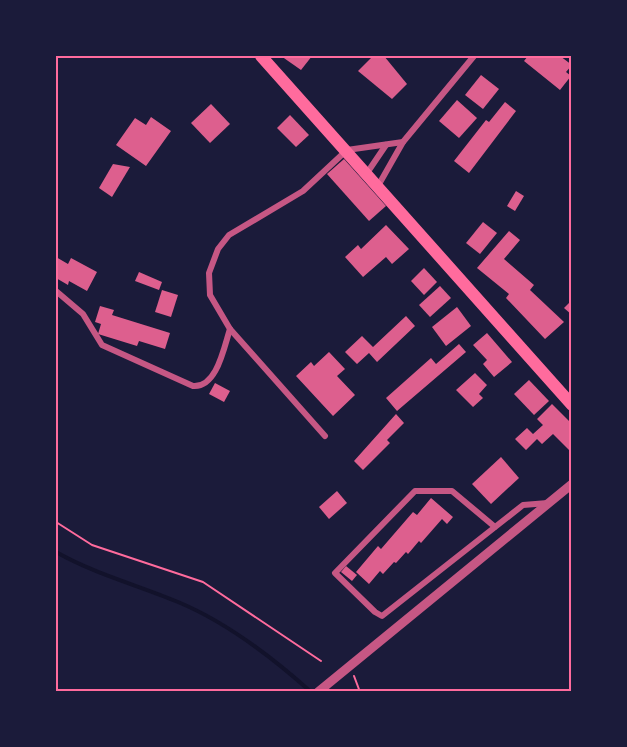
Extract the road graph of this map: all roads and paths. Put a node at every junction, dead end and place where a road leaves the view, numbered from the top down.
1 (261, 56) edge
2 (474, 56) edge
3 (404, 142) junction
4 (386, 145) junction
5 (346, 150) junction
6 (367, 173) junction
7 (378, 186) junction
8 (56, 291) edge
9 (230, 329) junction
10 (572, 405) edge
11 (325, 436) dead end
12 (572, 484) edge
13 (548, 502) junction
14 (56, 522) edge
15 (495, 527) junction
16 (321, 662) dead end
17 (347, 667) junction
18 (318, 692) edge
19 (360, 692) edge

1 - 5 main road
2 - 3 street
3 - 4 street
3 - 7 street
4 - 5 street
4 - 6 street
5 - 6 main road
5 - 9 street
6 - 7 main road
7 - 10 main road
8 - 9 street
9 - 11 street
12 - 13 street
13 - 15 street
13 - 17 street
14 - 16 path
15 - 15 street
17 - 18 street
17 - 19 path

